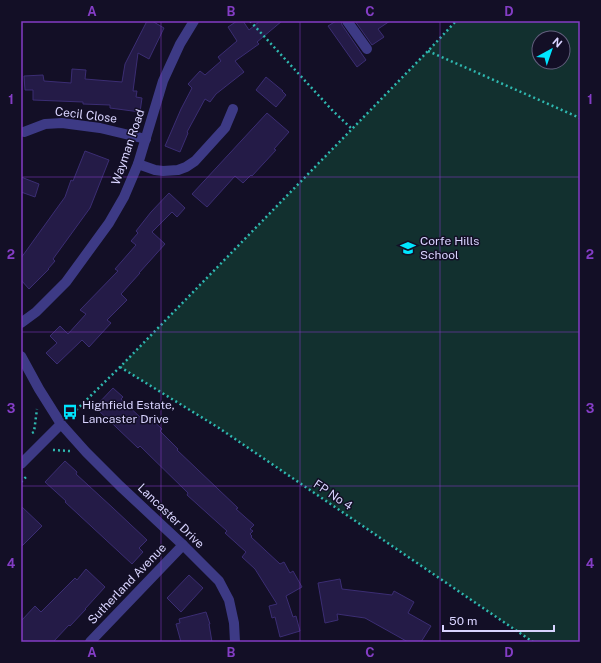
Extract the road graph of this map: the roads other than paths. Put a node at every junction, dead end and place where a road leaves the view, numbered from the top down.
1 (194, 21) edge
2 (347, 21) edge
3 (367, 49) dead end
4 (232, 109) dead end
5 (24, 132) dead end
6 (146, 139) junction
7 (138, 164) junction
8 (21, 323) edge
9 (21, 356) edge
10 (61, 424) junction
11 (21, 464) edge
12 (183, 545) junction
13 (90, 642) edge
14 (236, 642) edge

1 - 6 street, Wayman Road
2 - 3 street
4 - 7 street
5 - 6 street, Cecil Close
6 - 7 street, Wayman Road
7 - 8 street, Wayman Road
9 - 10 street, Lancaster Drive
10 - 11 street
10 - 12 street, Lancaster Drive
12 - 13 street, Sutherland Avenue
12 - 14 street, Lancaster Drive

